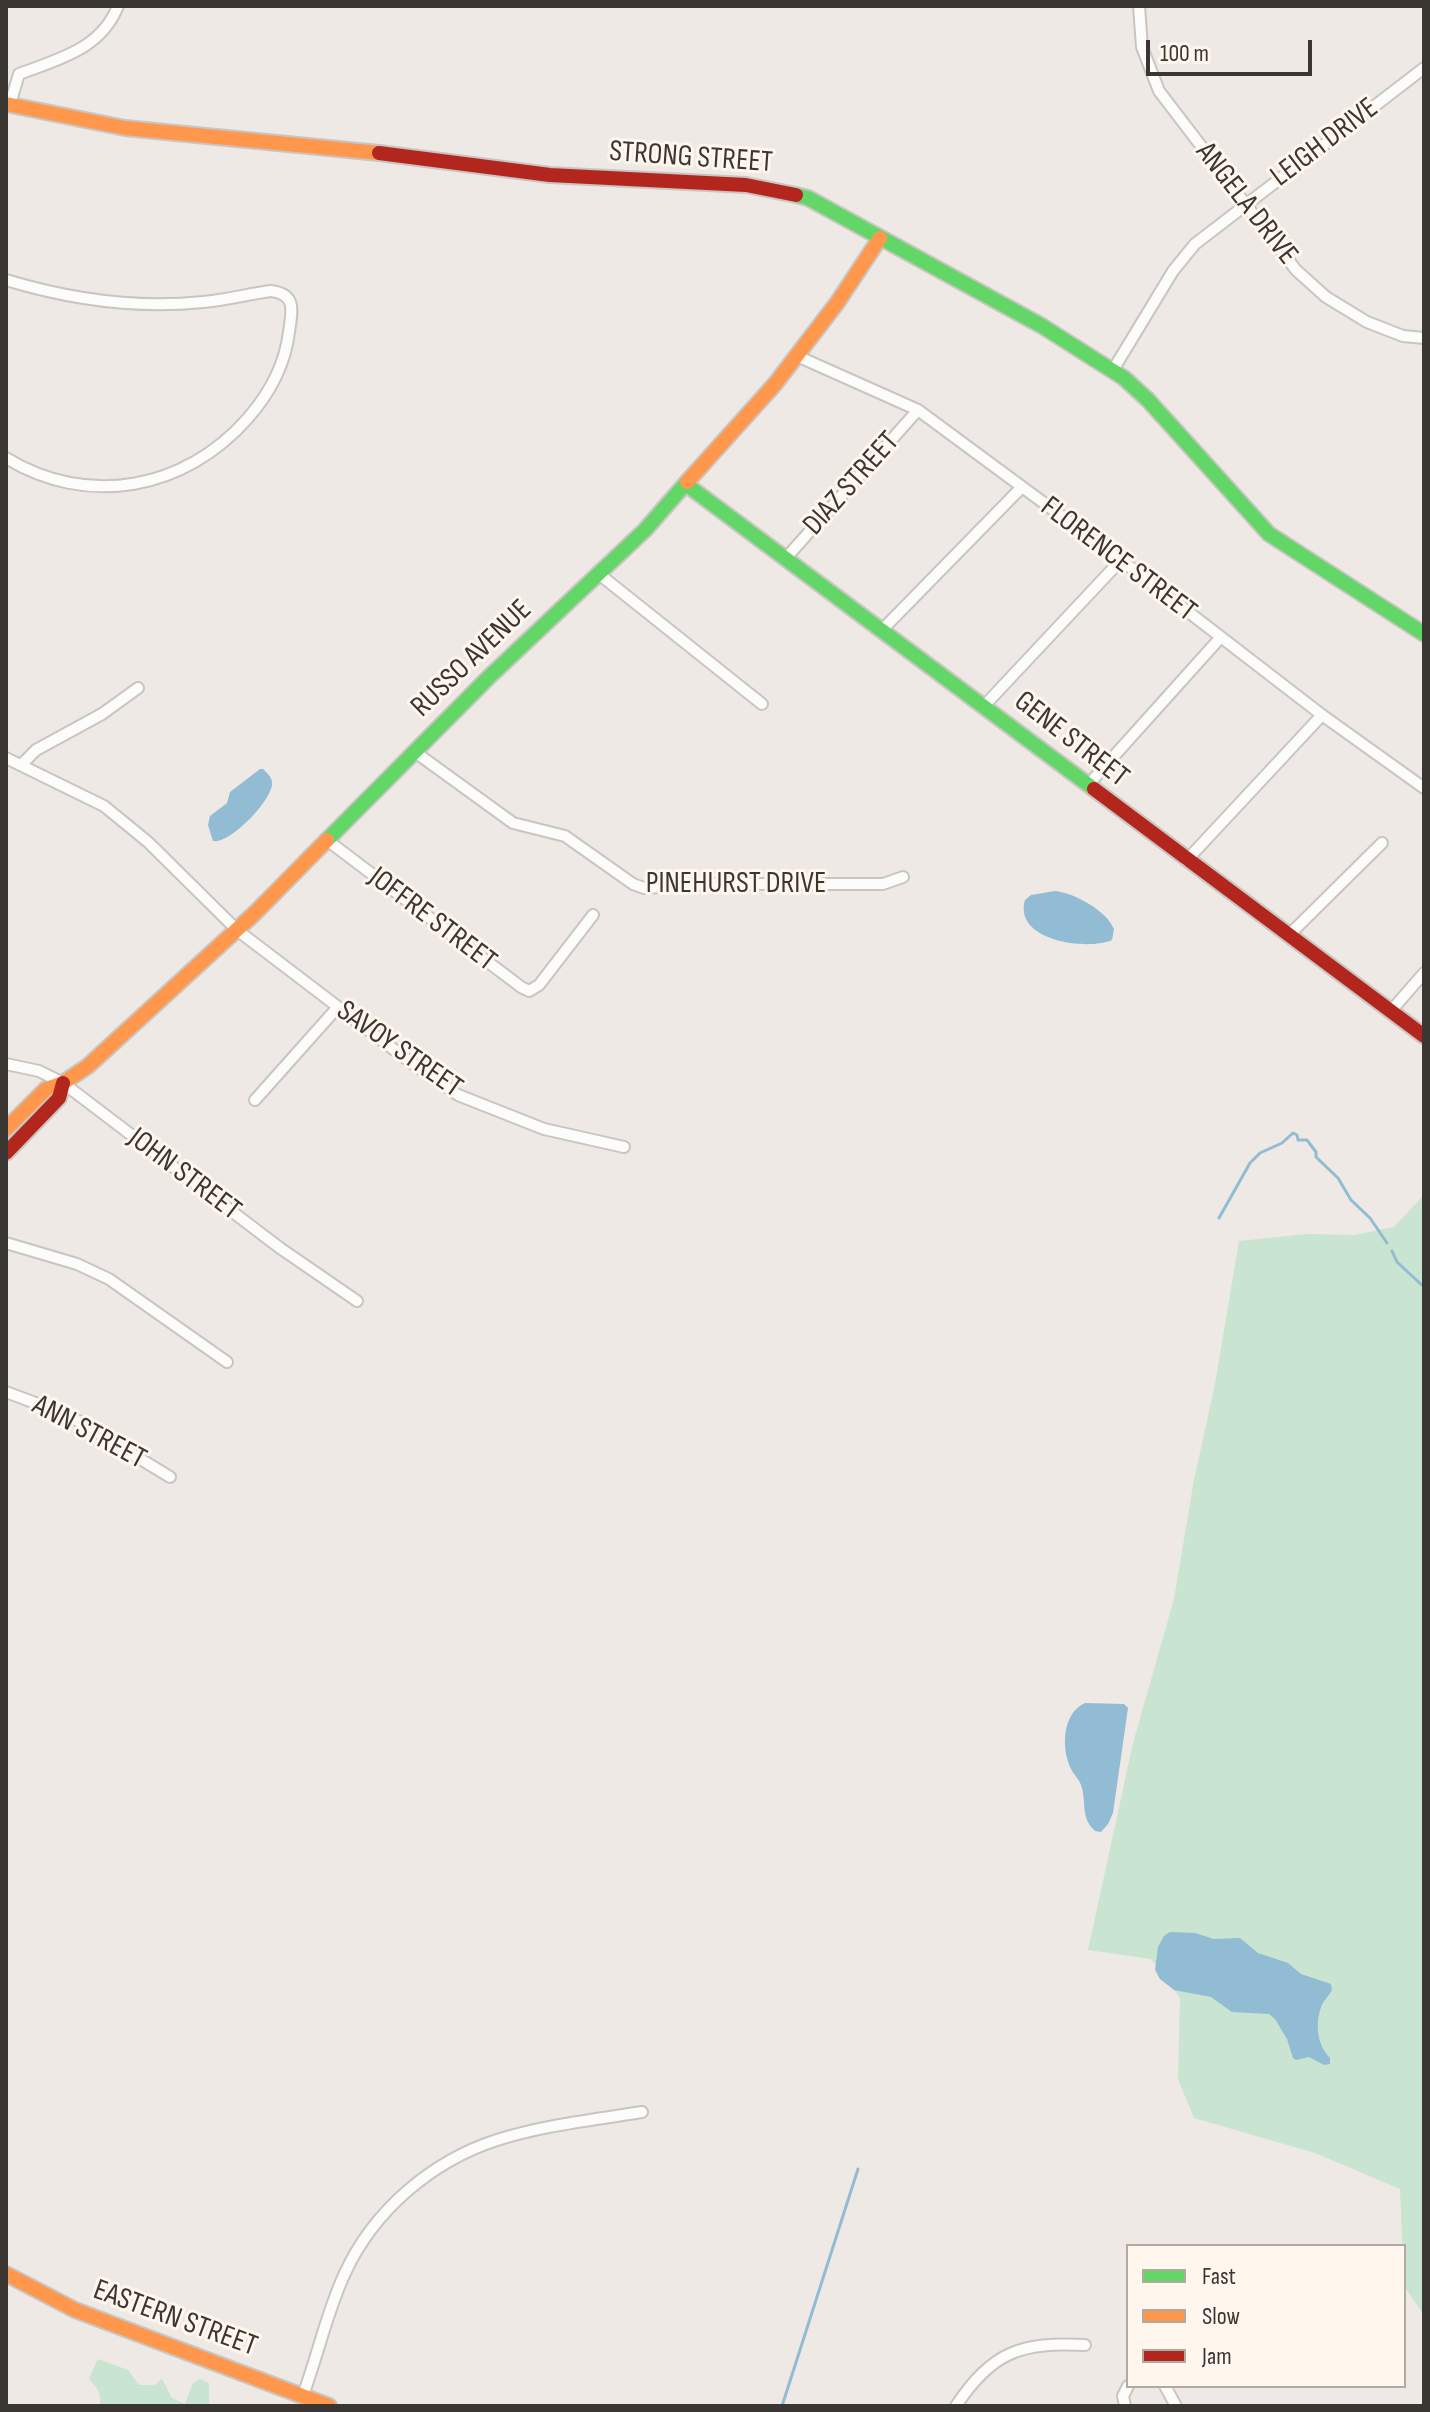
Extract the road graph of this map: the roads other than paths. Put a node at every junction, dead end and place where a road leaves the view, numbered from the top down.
1 (118, 6) edge
2 (1139, 6) edge
3 (1424, 68) edge
4 (8, 104) edge
5 (1246, 204) junction
6 (880, 238) junction
7 (6, 280) edge
8 (1424, 338) edge
9 (797, 356) junction
10 (1113, 370) junction
11 (918, 410) junction
12 (6, 458) edge
13 (687, 485) junction
14 (1021, 488) junction
15 (786, 558) junction
16 (1121, 560) junction
17 (599, 574) junction
18 (881, 631) junction
19 (1424, 634) edge
20 (1221, 637) junction
21 (138, 688) dead end
22 (762, 704) dead end
23 (984, 706) junction
24 (1322, 715) junction
25 (415, 752) junction
26 (6, 758) edge
27 (22, 764) junction
28 (1088, 785) junction
29 (1424, 788) edge
30 (327, 840) junction
31 (1382, 843) dead end
32 (1186, 861) junction
33 (903, 877) dead end
34 (593, 915) dead end
35 (237, 930) junction
36 (1290, 934) junction
37 (1424, 973) edge
38 (337, 1008) junction
39 (1391, 1011) junction
40 (1424, 1036) edge
41 (6, 1064) edge
42 (63, 1083) junction
43 (255, 1100) dead end
44 (6, 1129) edge
45 (624, 1147) dead end
46 (6, 1153) edge
47 (6, 1243) edge
48 (357, 1301) dead end
49 (227, 1362) dead end
50 (6, 1392) edge
51 (170, 1477) dead end
52 (642, 2112) dead end
53 (6, 2274) edge
54 (1085, 2345) dead end
55 (1166, 2388) edge
56 (303, 2395) junction
57 (329, 2406) edge
58 (956, 2406) edge
59 (1176, 2406) edge

1 - 4 street
2 - 5 street, ANGELA DRIVE
3 - 5 street, LEIGH DRIVE
4 - 6 street, STRONG STREET
5 - 8 street, ANGELA DRIVE
5 - 10 street, LEIGH DRIVE
6 - 9 street, RUSSO AVENUE
6 - 10 street, STRONG STREET
7 - 12 street
9 - 11 street, FLORENCE STREET
9 - 13 street, RUSSO AVENUE
10 - 19 street, STRONG STREET
11 - 14 street, FLORENCE STREET
11 - 15 street, DIAZ STREET
13 - 15 street, GENE STREET
13 - 17 street, RUSSO AVENUE
14 - 16 street, FLORENCE STREET
14 - 18 street
15 - 18 street, GENE STREET
16 - 20 street, FLORENCE STREET
16 - 23 street
17 - 22 street
17 - 25 street, RUSSO AVENUE
18 - 23 street, GENE STREET
20 - 24 street, FLORENCE STREET
20 - 28 street
21 - 27 street
23 - 28 street, GENE STREET
24 - 29 street, FLORENCE STREET
24 - 32 street
25 - 30 street, RUSSO AVENUE
25 - 33 street, PINEHURST DRIVE
26 - 27 street, SAVOY STREET
27 - 35 street, SAVOY STREET
28 - 32 street, GENE STREET
30 - 34 street, JOFFRE STREET
30 - 35 street, RUSSO AVENUE
31 - 36 street
32 - 36 street, GENE STREET
35 - 38 street, SAVOY STREET
35 - 42 street, RUSSO AVENUE
36 - 39 street, GENE STREET
37 - 39 street
38 - 43 street
38 - 45 street, SAVOY STREET
39 - 40 street, GENE STREET
41 - 42 street, JOHN STREET
42 - 44 street, RUSSO AVENUE
42 - 46 street, RUSSO AVENUE
42 - 48 street, JOHN STREET
47 - 49 street
50 - 51 street, ANN STREET
52 - 56 street
53 - 56 street, EASTERN STREET
54 - 58 street
55 - 59 street
56 - 57 street, EASTERN STREET

